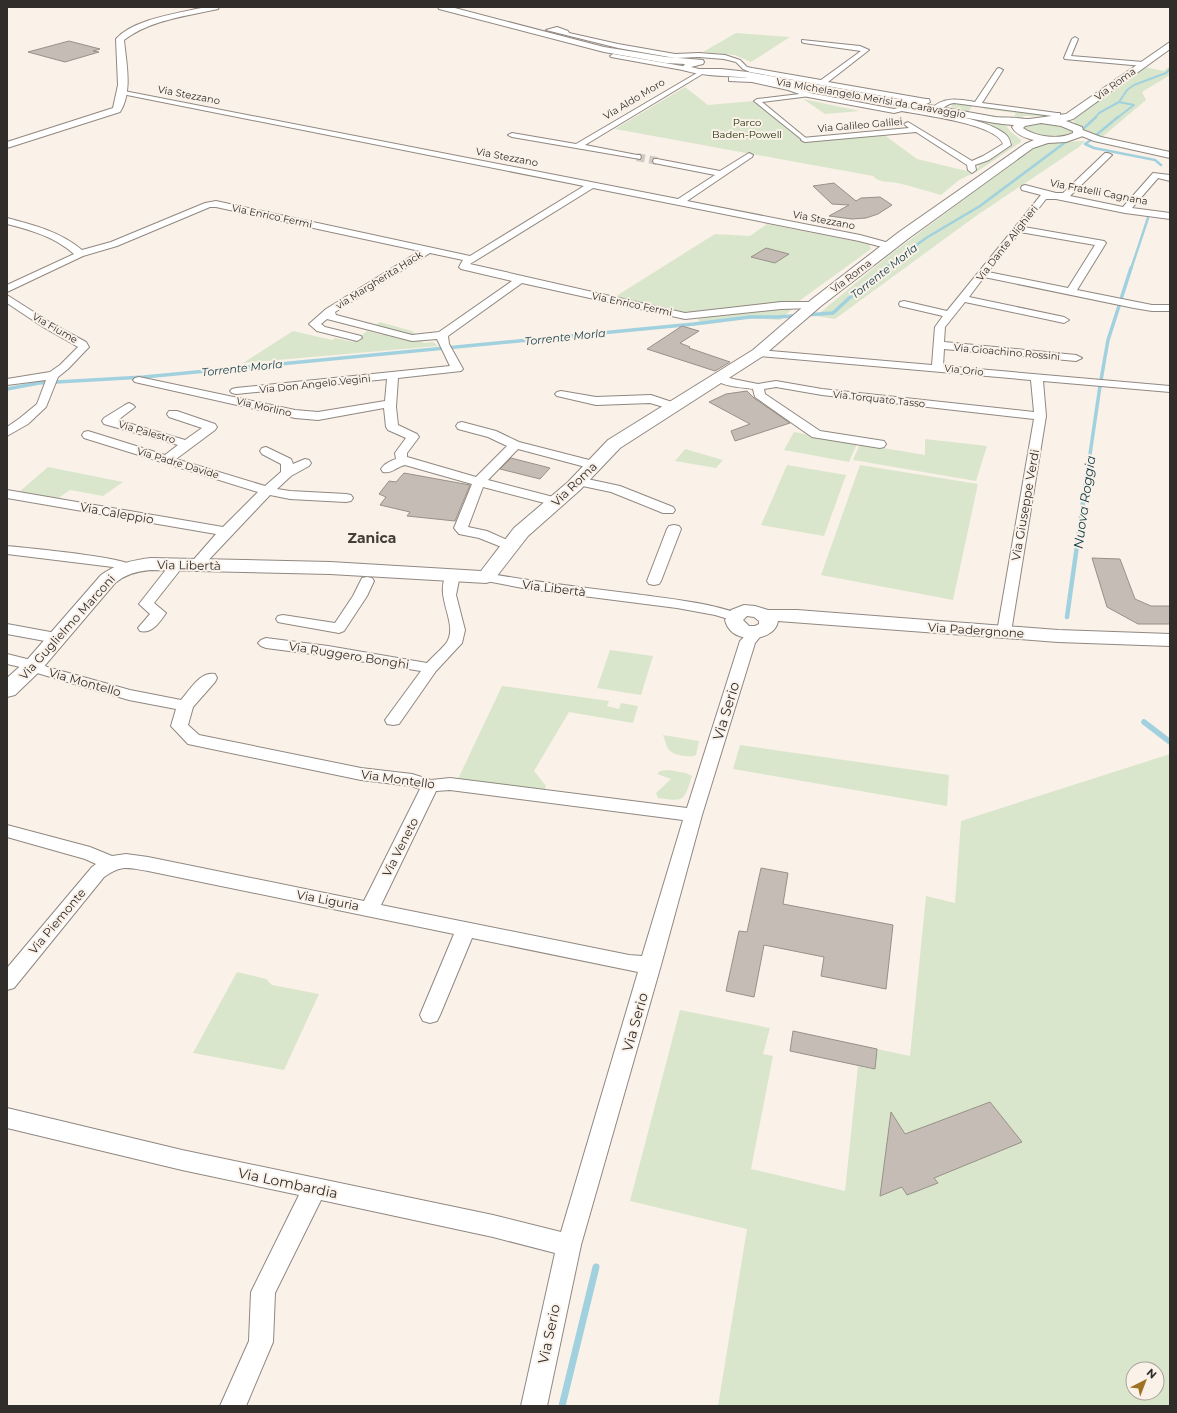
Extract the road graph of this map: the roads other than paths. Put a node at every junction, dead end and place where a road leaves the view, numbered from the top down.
1 (215, 7) edge
2 (442, 7) edge
3 (566, 32) dead end
4 (1075, 39) dead end
5 (804, 41) dead end
6 (1170, 46) edge
7 (613, 56) dead end
8 (725, 57) junction
9 (698, 59) junction
10 (666, 60) junction
11 (716, 64) junction
12 (742, 64) junction
13 (1142, 65) junction
14 (688, 69) junction
15 (999, 70) dead end
16 (706, 72) junction
17 (748, 75) junction
18 (732, 79) dead end
19 (822, 83) junction
20 (122, 92) junction
21 (844, 93) junction
22 (808, 95) junction
23 (977, 104) junction
24 (865, 106) junction
25 (899, 110) junction
26 (934, 110) junction
27 (1053, 118) junction
28 (995, 120) junction
29 (1027, 121) junction
30 (1069, 121) junction
31 (917, 130) junction
32 (512, 135) dead end
33 (1075, 135) junction
34 (1024, 136) junction
35 (804, 140) joint
36 (568, 144) junction
37 (7, 145) edge
38 (578, 146) junction
39 (749, 155) dead end
40 (1108, 155) dead end
41 (1170, 155) edge
42 (637, 157) tunnel mouth
43 (657, 161) tunnel mouth
44 (721, 174) junction
45 (1170, 178) edge
46 (592, 185) junction
47 (1025, 188) dead end
48 (1053, 196) junction
49 (678, 203) junction
50 (1125, 210) junction
51 (1170, 216) edge
52 (7, 221) edge
53 (1019, 229) junction
54 (904, 235) junction
55 (860, 238) junction
56 (890, 246) junction
57 (428, 250) junction
58 (80, 254) junction
59 (471, 259) junction
60 (982, 274) junction
61 (519, 280) junction
62 (7, 289) edge
63 (1070, 293) junction
64 (963, 299) junction
65 (9, 302) edge
66 (904, 304) dead end
67 (1170, 308) edge
68 (330, 311) junction
69 (806, 312) junction
70 (950, 314) junction
71 (1064, 320) dead end
72 (357, 338) dead end
73 (444, 343) junction
74 (939, 345) junction
75 (758, 352) junction
76 (1076, 358) dead end
77 (937, 368) junction
78 (393, 376) junction
79 (720, 378) junction
80 (1037, 378) junction
81 (51, 380) junction
82 (139, 380) dead end
83 (7, 382) edge
84 (758, 387) junction
85 (1170, 389) edge
86 (236, 391) dead end
87 (561, 394) dead end
88 (390, 404) junction
89 (674, 406) junction
90 (129, 407) dead end
91 (174, 414) dead end
92 (1040, 416) junction
93 (462, 426) dead end
94 (7, 432) edge
95 (88, 435) dead end
96 (188, 444) junction
97 (880, 444) dead end
98 (515, 445) junction
99 (266, 451) dead end
100 (403, 457) junction
101 (167, 460) junction
102 (305, 463) dead end
103 (593, 465) junction
104 (387, 469) dead end
105 (286, 473) junction
106 (578, 481) junction
107 (479, 482) junction
108 (267, 491) junction
109 (7, 494) edge
110 (346, 498) dead end
111 (556, 502) junction
112 (668, 510) dead end
113 (674, 529) dead end
114 (226, 532) junction
115 (510, 546) junction
116 (7, 550) edge
117 (187, 565) junction
118 (128, 567) junction
119 (370, 574) junction
120 (453, 575) junction
121 (486, 577) junction
122 (654, 581) dead end
123 (284, 619) dead end
124 (752, 622) junction
125 (145, 628) dead end
126 (7, 629) edge
127 (1004, 632) junction
128 (56, 638) junction
129 (1170, 640) edge
130 (266, 643) dead end
131 (7, 659) edge
132 (34, 665) junction
133 (431, 668) junction
134 (209, 678) dead end
135 (7, 690) edge
136 (185, 706) junction
137 (393, 720) dead end
138 (430, 786) junction
139 (693, 815) junction
140 (7, 831) edge
141 (111, 863) junction
142 (369, 908) junction
143 (466, 929) junction
144 (651, 965) junction
145 (7, 982) edge
146 (430, 1015) dead end
147 (7, 1118) edge
148 (315, 1188) junction
149 (569, 1244) junction
150 (233, 1406) edge
151 (534, 1406) edge

1 - 20 street
2 - 10 street, Via Michelangelo Merisi da Caravaggio
3 - 9 street, Via Michelangelo Merisi da Caravaggio
4 - 13 street
5 - 19 street
6 - 13 main road, Via Roma
7 - 14 street, Via Michelangelo Merisi da Caravaggio
8 - 9 street, Via Michelangelo Merisi da Caravaggio
8 - 11 street
8 - 11 street
8 - 12 street, Via Michelangelo Merisi da Caravaggio
9 - 10 street, Via Michelangelo Merisi da Caravaggio
9 - 11 street, Via Michelangelo Merisi da Caravaggio
9 - 14 street
10 - 14 street, Via Michelangelo Merisi da Caravaggio
11 - 12 street
11 - 16 street
11 - 17 street, Via Michelangelo Merisi da Caravaggio
12 - 19 street, Via Michelangelo Merisi da Caravaggio
13 - 30 main road, Via Roma
14 - 16 street, Via Michelangelo Merisi da Caravaggio
14 - 36 street, Via Aldo Moro
15 - 23 street
16 - 17 street, Via Michelangelo Merisi da Caravaggio
16 - 38 street, Via Aldo Moro
17 - 21 street, Via Michelangelo Merisi da Caravaggio
18 - 22 street, Via Michelangelo Merisi da Caravaggio
19 - 25 street, Via Michelangelo Merisi da Caravaggio
20 - 37 street
20 - 46 street, Via Stezzano
21 - 24 street
21 - 25 street, Via Michelangelo Merisi da Caravaggio
22 - 24 street, Via Michelangelo Merisi da Caravaggio
22 - 35 street
23 - 26 street
23 - 27 street
24 - 25 street, Via Michelangelo Merisi da Caravaggio
25 - 26 street, Via Michelangelo Merisi da Caravaggio
25 - 31 street
25 - 31 street
26 - 28 street, Via Michelangelo Merisi da Caravaggio
27 - 29 main road, Via Roma
27 - 30 main road, Via Roma
28 - 29 street, Via Michelangelo Merisi da Caravaggio
28 - 34 street, Via Michelangelo Merisi da Caravaggio
29 - 34 main road, Via Roma
30 - 33 main road, Via Roma
31 - 35 street, Via Galileo Galilei
32 - 36 street
33 - 34 main road, Via Roma
33 - 41 street
34 - 54 main road, Via Roma
36 - 38 street
38 - 42 street
39 - 44 street
40 - 48 street, Via Dante Alighieri
43 - 44 street
44 - 49 street
45 - 50 street
46 - 49 street, Via Stezzano
46 - 59 street
47 - 48 street, Via Fratelli Cagnana
48 - 50 street, Via Fratelli Cagnana
48 - 53 street, Via Dante Alighieri
49 - 55 street, Via Stezzano
50 - 51 street, Via Fratelli Cagnana
52 - 58 street
53 - 60 street, Via Dante Alighieri
53 - 63 street
54 - 55 street, Via Stezzano
54 - 56 main road, Via Roma
55 - 56 street, Via Stezzano
56 - 69 main road, Via Roma
57 - 58 street, Via Enrico Fermi
57 - 59 street, Via Enrico Fermi
57 - 68 street, via Margherita Hack
58 - 62 street
59 - 61 street, Via Enrico Fermi
60 - 63 street
60 - 64 street, Via Dante Alighieri
61 - 69 street, Via Enrico Fermi
61 - 73 street
63 - 67 street
64 - 70 street, Via Dante Alighieri
64 - 71 street
65 - 81 street, Via Fiume
66 - 70 street
68 - 72 street, via Margherita Hack
68 - 73 street, via Margherita Hack
69 - 75 main road, Via Roma
70 - 74 street, Via Dante Alighieri
73 - 78 street, Via Don Angelo Vegini
74 - 76 street, Via Gioachino Rossini
74 - 77 street, Via Dante Alighieri
75 - 77 street, Via Orio
75 - 79 main road, Via Roma
77 - 80 street, Via Orio
78 - 86 street, Via Don Angelo Vegini
78 - 88 street
79 - 84 street, Via Torquato Tasso
79 - 89 main road, Via Roma
80 - 85 street, Via Orio
80 - 92 street, Via Giuseppe Verdi
81 - 83 street
81 - 94 street
82 - 88 street, Via Morlino
84 - 92 street, Via Torquato Tasso
84 - 97 street
87 - 89 street
88 - 100 street
89 - 103 main road, Via Roma
90 - 96 street, Via Palestro
91 - 96 street, Via Palestro
92 - 127 street, Via Giuseppe Verdi
93 - 98 street
95 - 101 street, Via Padre Davide
96 - 101 street, Via Palestro
98 - 103 street
98 - 107 street
99 - 105 street
100 - 104 street
100 - 107 street
101 - 108 street, Via Padre Davide
102 - 105 street
103 - 106 main road, Via Roma
105 - 108 street
106 - 111 main road, Via Roma
106 - 112 street
107 - 111 street
107 - 115 street
108 - 110 street, Via Padre Davide
108 - 114 street
109 - 114 street, Via Caleppio
111 - 115 main road, Via Roma
113 - 122 street
114 - 117 street
115 - 121 main road, Via Roma
116 - 118 street, Via Libertà
117 - 118 main road, Via Libertà
117 - 119 main road, Via Libertà
117 - 125 street
118 - 128 main road, Via Guglielmo Marconi
119 - 120 main road, Via Libertà
119 - 123 street
120 - 121 main road, Via Libertà
120 - 133 street, Via Ruggero Bonghi
121 - 124 street, Via Libertà
124 - 127 street, Via Padergnone
124 - 139 street, Via Serio
126 - 128 street
127 - 129 street, Via Padergnone
128 - 132 main road, Via Guglielmo Marconi
130 - 133 street, Via Ruggero Bonghi
131 - 132 street, Via Montello
132 - 135 main road, Via Guglielmo Marconi
132 - 136 street, Via Montello
133 - 137 street, Via Ruggero Bonghi
134 - 136 street, Via Montello
136 - 138 street, Via Montello
138 - 139 street, Via Montello
138 - 142 street, Via Veneto
139 - 144 street, Via Serio
140 - 141 street, Via Liguria
141 - 142 street, Via Liguria
141 - 145 street, Via Piemonte
142 - 143 street, Via Liguria
143 - 144 street, Via Liguria
143 - 146 street
144 - 149 street, Via Serio
147 - 148 street, Via Lombardia
148 - 149 street, Via Lombardia
148 - 150 street
149 - 151 street, Via Serio

